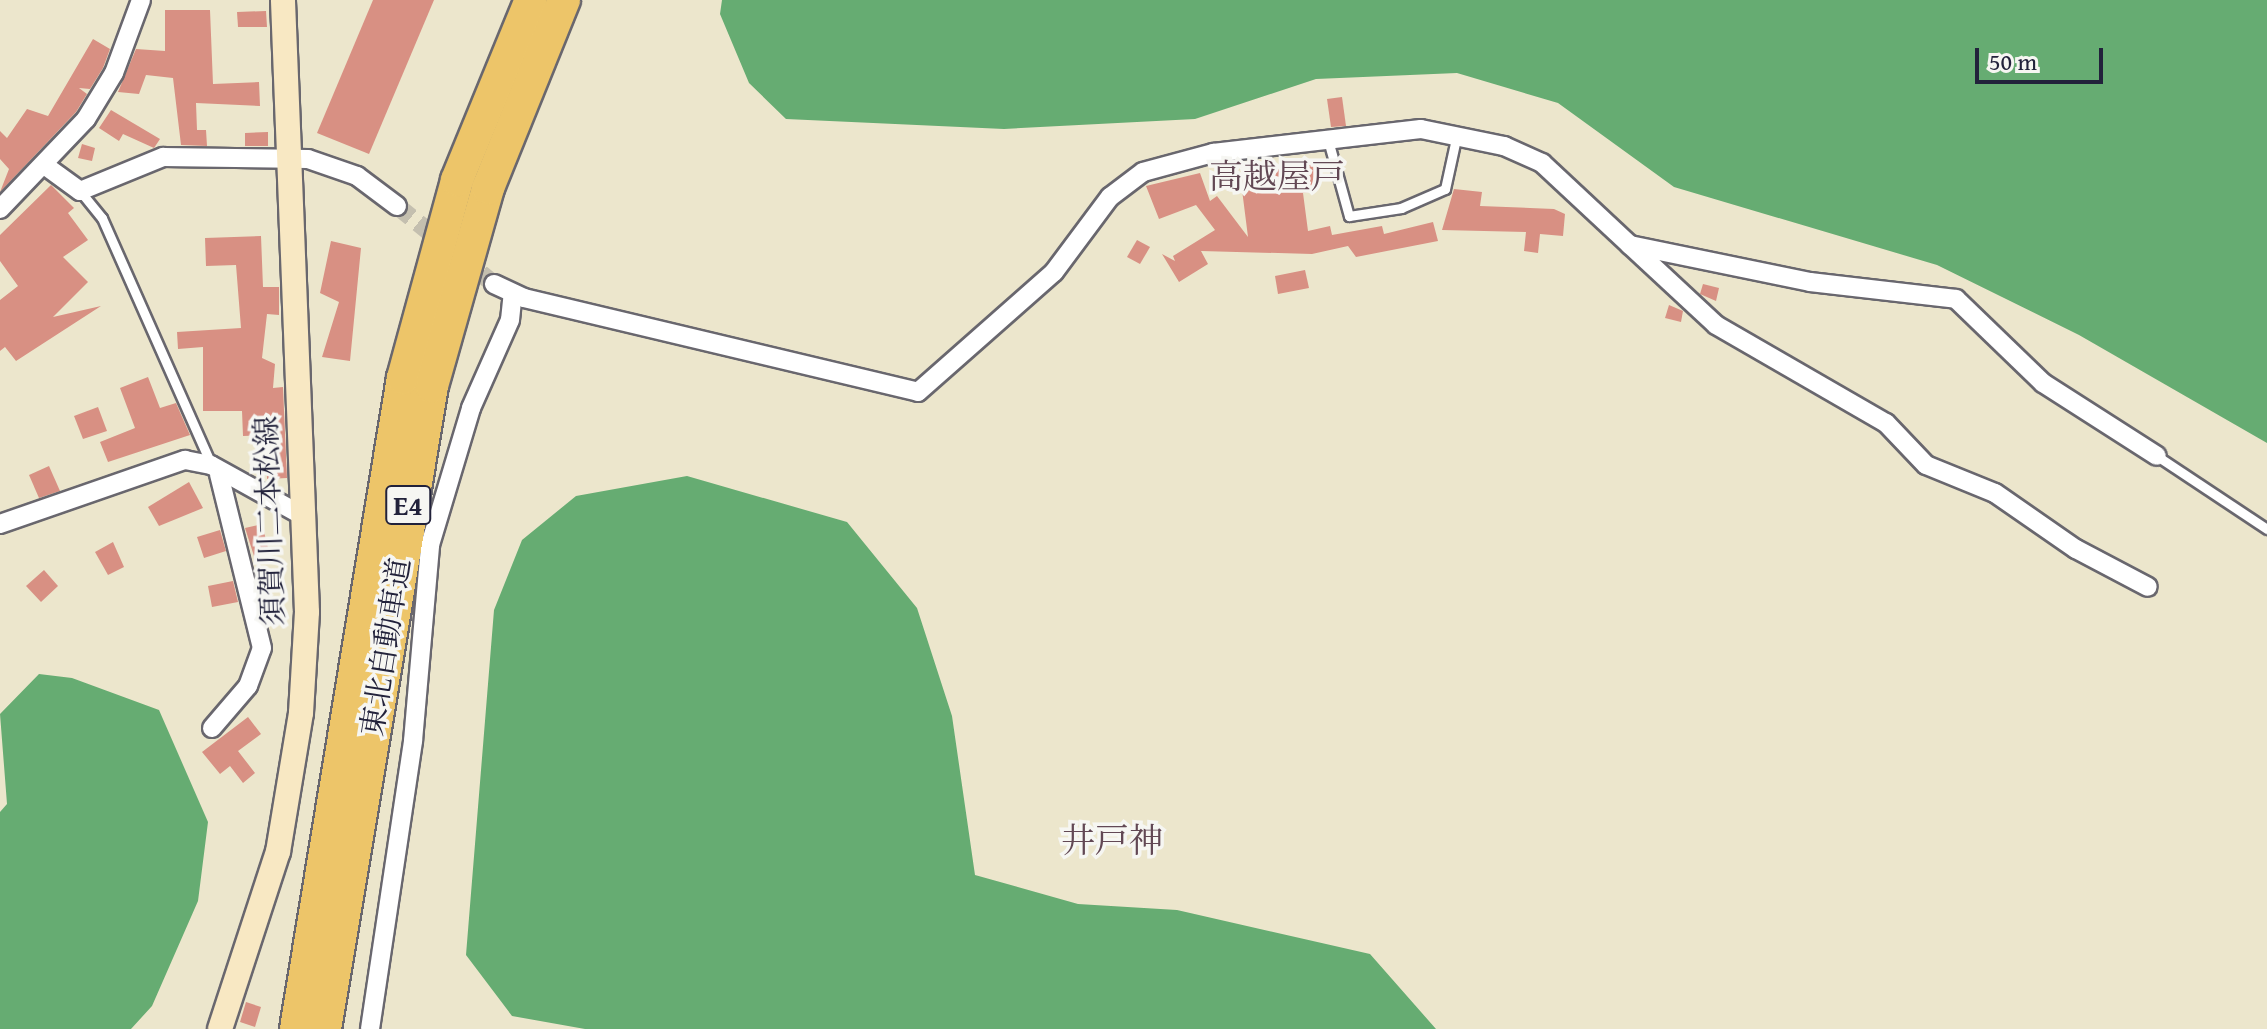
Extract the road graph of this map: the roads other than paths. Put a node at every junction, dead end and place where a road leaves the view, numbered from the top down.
1 (141, 0) edge
2 (283, 0) edge
3 (531, 0) edge
4 (564, 0) edge
5 (1457, 134) junction
6 (1328, 140) junction
7 (288, 157) junction
8 (47, 167) junction
9 (80, 191) junction
10 (397, 206) tunnel mouth
11 (0, 209) edge
12 (1630, 245) junction
13 (494, 284) tunnel mouth
14 (513, 293) junction
15 (2157, 456) joint
16 (215, 469) junction
17 (303, 516) junction
18 (0, 524) edge
19 (2267, 529) edge
20 (2148, 587) dead end
21 (212, 728) dead end
22 (220, 1029) edge
23 (296, 1029) edge
24 (325, 1029) edge
25 (370, 1029) edge

1 - 8 street
2 - 7 main road, 須賀川二本松線
3 - 23 highway, 東北自動車道 / E4
4 - 24 highway, 東北自動車道 / E4
5 - 6 street
5 - 6 lane
5 - 12 street
6 - 14 street
7 - 9 street
7 - 10 street
7 - 17 main road, 須賀川二本松線
8 - 9 street
8 - 11 street
9 - 16 lane
12 - 15 street
12 - 20 street
13 - 14 street
14 - 25 street
15 - 19 lane
16 - 17 street
16 - 18 street
16 - 21 street
17 - 22 main road, 須賀川二本松線

